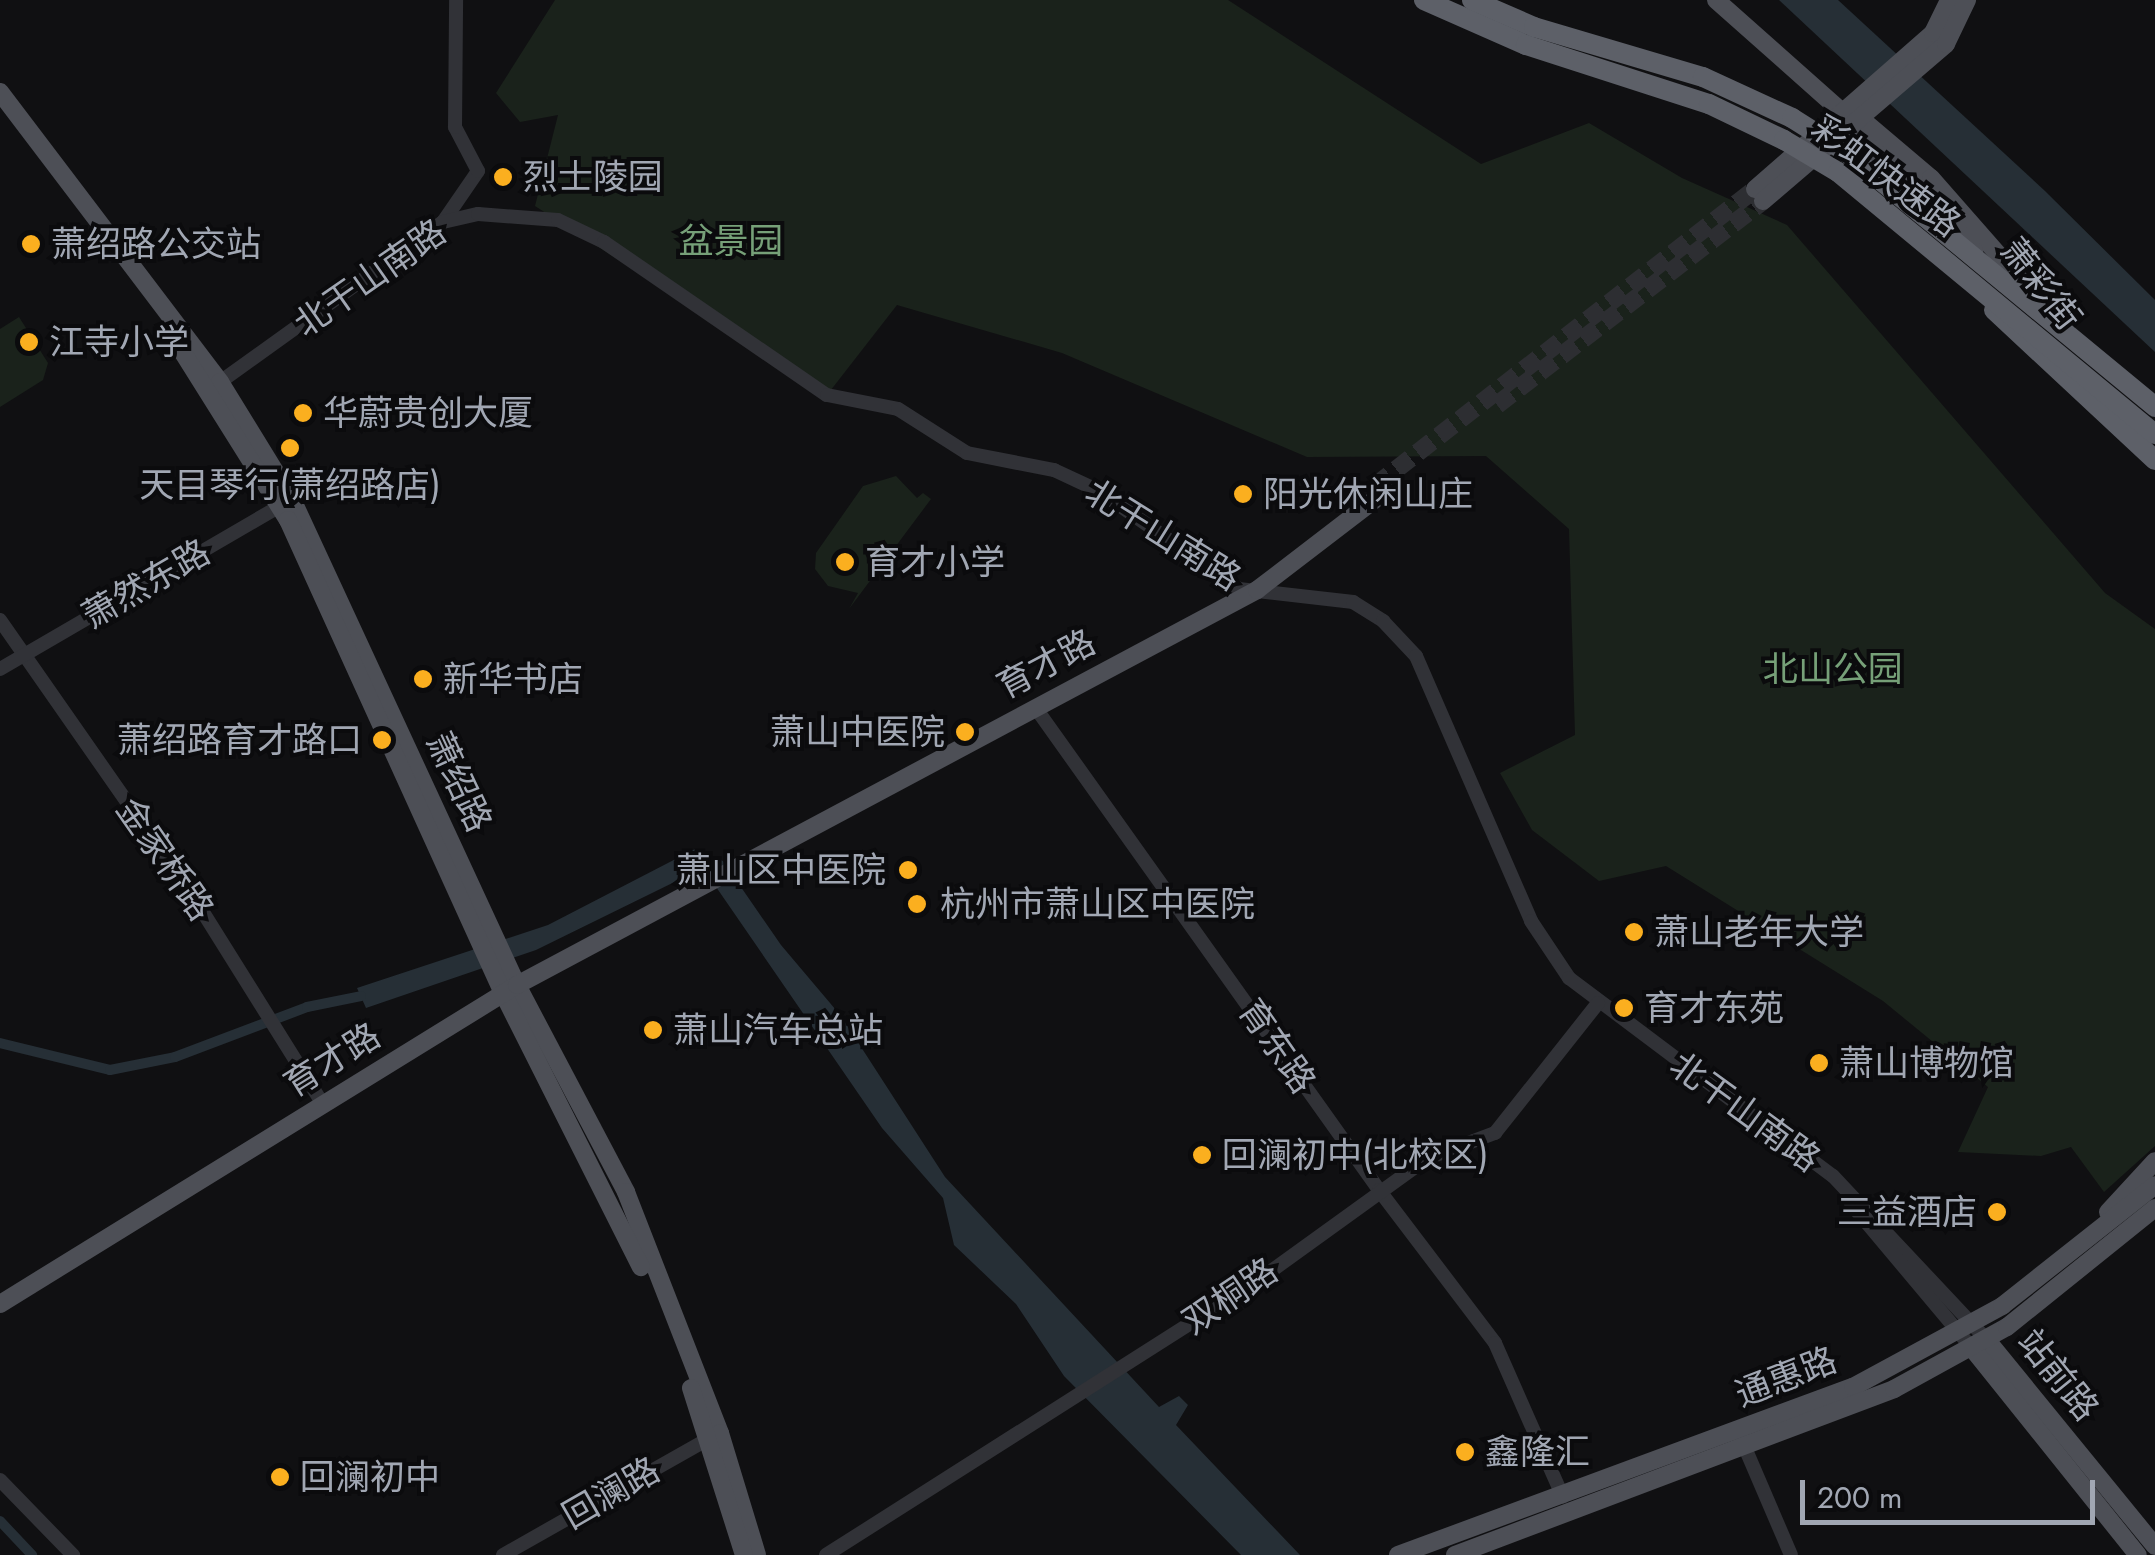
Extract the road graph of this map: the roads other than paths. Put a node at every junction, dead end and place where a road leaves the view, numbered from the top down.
1 (456, 0) edge
2 (1424, 0) edge
3 (1472, 0) edge
4 (1716, 0) edge
5 (1949, 0) edge
6 (1967, 0) edge
7 (1921, 55) junction
8 (0, 92) edge
9 (0, 108) edge
10 (1857, 110) junction
11 (1759, 195) tunnel mouth
12 (444, 222) junction
13 (1947, 262) junction
14 (220, 382) junction
15 (2155, 402) edge
16 (2155, 434) edge
17 (2155, 446) edge
18 (2155, 460) edge
19 (1378, 490) tunnel mouth
20 (286, 502) junction
21 (1248, 589) junction
22 (0, 620) edge
23 (22, 656) junction
24 (0, 669) edge
25 (1035, 706) junction
26 (510, 989) junction
27 (1598, 1002) junction
28 (322, 1103) junction
29 (2155, 1161) edge
30 (2155, 1185) edge
31 (1379, 1190) junction
32 (2155, 1208) edge
33 (2155, 1224) edge
34 (2049, 1282) junction
35 (0, 1304) edge
36 (1961, 1325) junction
37 (1979, 1343) junction
38 (713, 1436) junction
39 (1741, 1439) junction
40 (0, 1480) edge
41 (1564, 1497) junction
42 (2155, 1546) edge
43 (1400, 1554) edge
44 (73, 1555) edge
45 (503, 1555) edge
46 (744, 1555) edge
47 (757, 1555) edge
48 (826, 1555) edge
49 (1455, 1555) edge
50 (1791, 1555) edge
51 (2138, 1555) edge

1 - 12 street
2 - 13 highway, 彩虹快速路, bridge
3 - 15 highway, 彩虹快速路, bridge
4 - 10 main road, 萧彩街
5 - 7 main road
6 - 7 main road
7 - 10 main road
8 - 14 main road, 萧绍路
9 - 20 main road
10 - 11 main road
10 - 15 main road, 萧彩街
10 - 17 main road, 萧彩街
12 - 14 street, 北干山南路
12 - 21 street, 北干山南路
13 - 16 highway, 彩虹快速路, bridge
13 - 18 highway, bridge
14 - 20 main road, 萧绍路
19 - 21 main road, 育才路
20 - 23 street, 萧然东路
20 - 26 main road, 萧绍路
21 - 25 main road, 育才路
21 - 27 street, 北干山南路
22 - 23 street, 金家桥路
23 - 24 street, 萧然东路
23 - 28 street, 金家桥路
25 - 26 main road, 育才路
25 - 31 street, 育东路
26 - 28 main road, 育才路
26 - 38 main road, 萧绍路
27 - 31 street, 双桐路
27 - 36 street, 北干山南路
28 - 35 main road, 育才路
29 - 34 main road
30 - 34 main road, 通惠路
31 - 41 street, 育东路
31 - 48 street, 双桐路
32 - 34 main road, 通惠路
33 - 34 main road
34 - 36 main road, 通惠路
34 - 37 main road, 通惠路
36 - 37 street, 北干山南路
36 - 39 main road, 通惠路
37 - 39 main road, 通惠路
37 - 42 main road, 站前路
37 - 51 main road
38 - 45 street, 回澜路
38 - 46 main road
38 - 47 main road
39 - 41 main road, 通惠路
39 - 49 main road, 通惠路
39 - 50 street
40 - 44 street
41 - 43 main road, 通惠路

